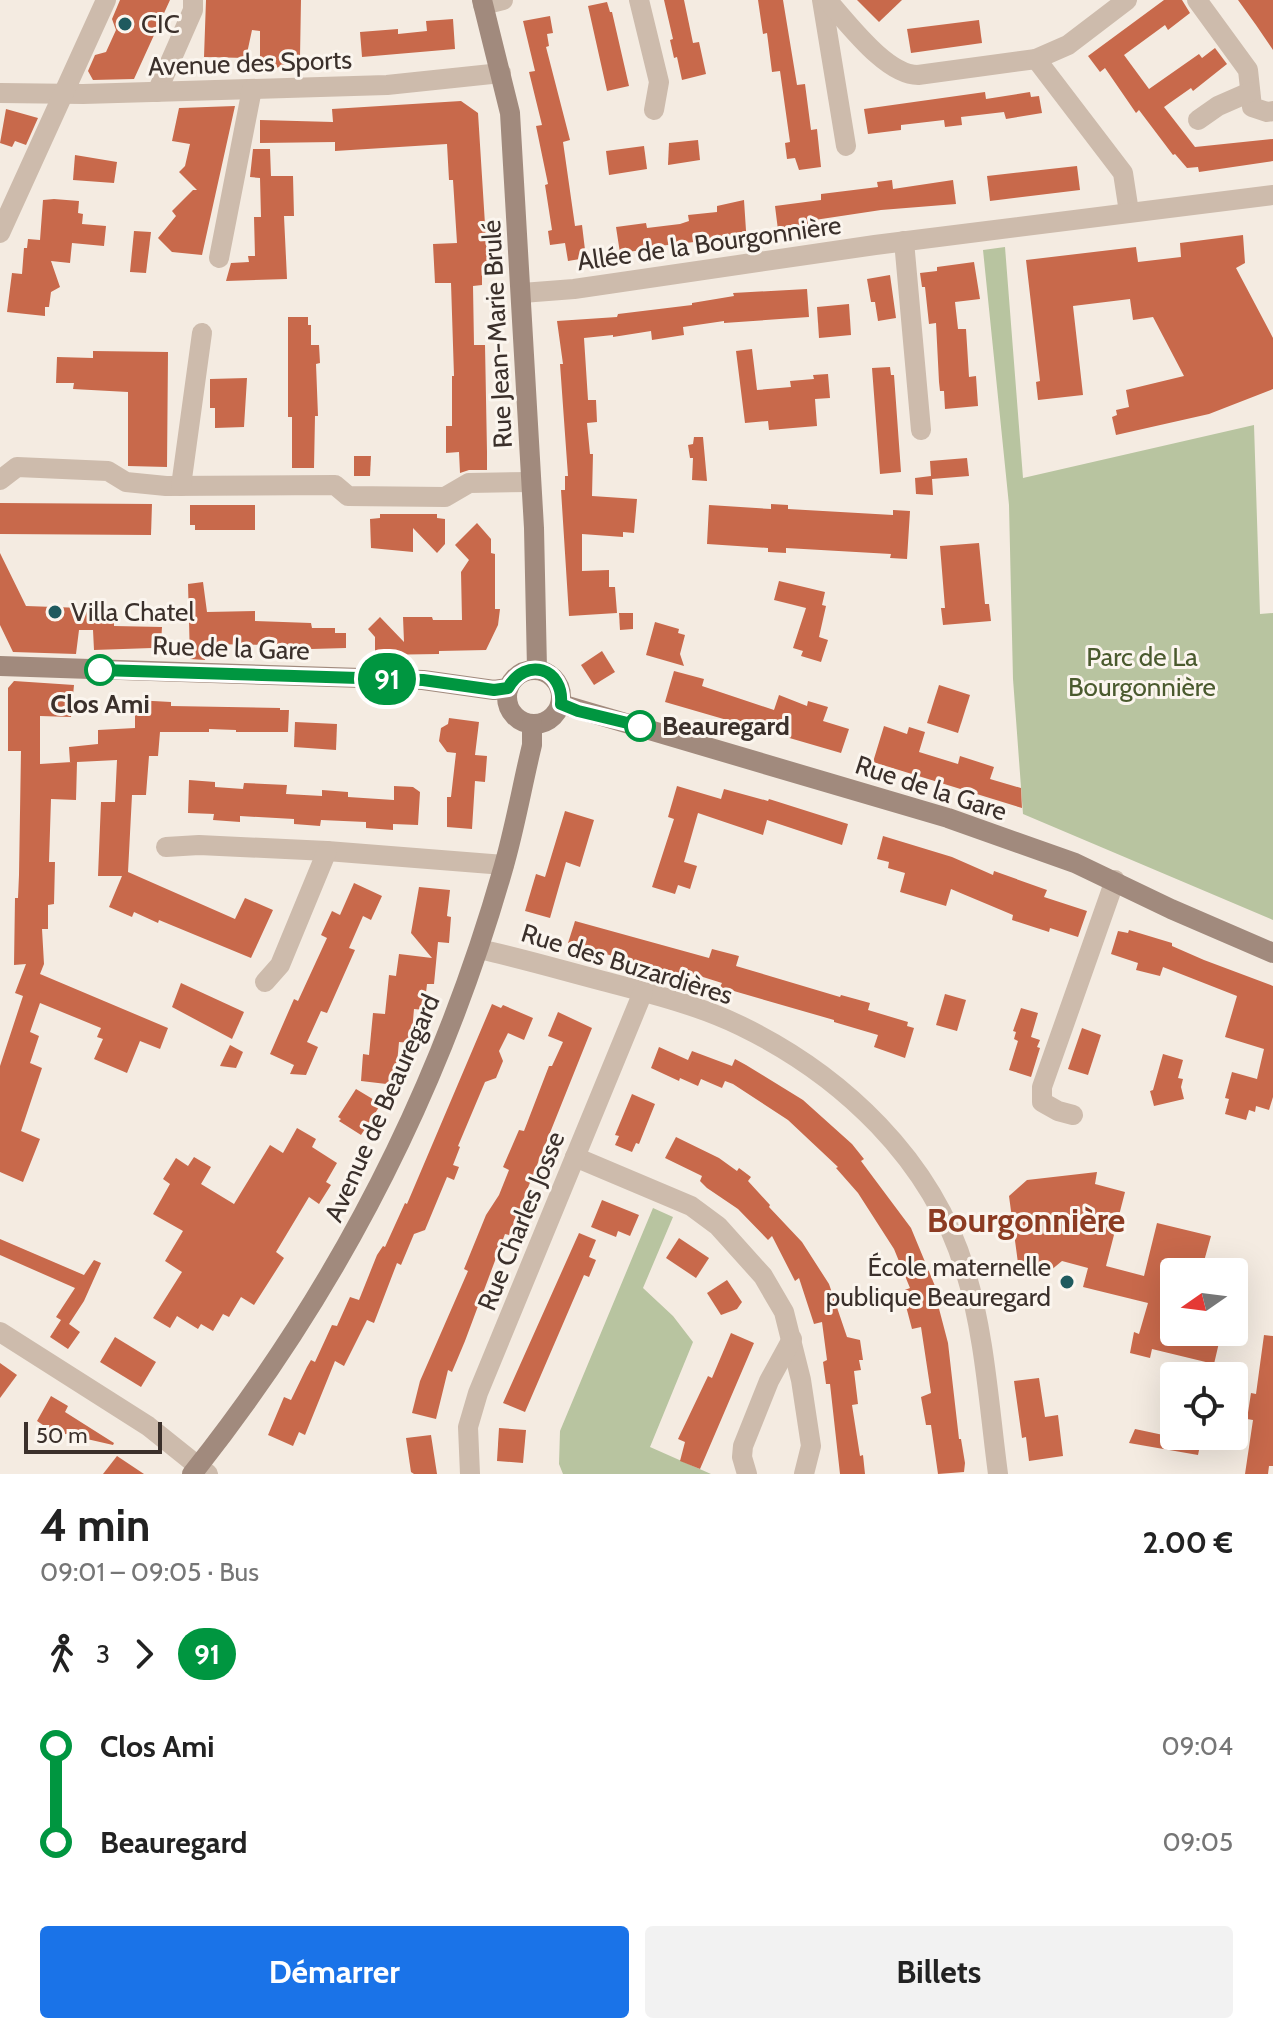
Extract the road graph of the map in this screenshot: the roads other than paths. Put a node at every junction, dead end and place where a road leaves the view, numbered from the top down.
1 (106, 0) edge
2 (193, 0) edge
3 (639, 0) edge
4 (824, 0) edge
5 (1127, 0) edge
6 (1197, 0) edge
7 (489, 2) edge
8 (1036, 59) junction
9 (501, 73) junction
10 (252, 89) junction
11 (157, 92) junction
12 (1250, 92) junction
13 (0, 93) edge
14 (65, 93) junction
15 (654, 110) dead end
16 (1273, 111) edge
17 (1198, 120) dead end
18 (846, 146) dead end
19 (1273, 195) edge
20 (1129, 212) junction
21 (0, 233) edge
22 (904, 241) junction
23 (219, 258) dead end
24 (522, 293) junction
25 (202, 333) dead end
26 (921, 430) dead end
27 (0, 480) edge
28 (530, 482) junction
29 (181, 486) junction
30 (0, 666) edge
31 (537, 669) junction
32 (508, 688) junction
33 (561, 704) junction
34 (532, 724) junction
35 (166, 847) dead end
36 (327, 851) junction
37 (504, 865) junction
38 (1115, 880) junction
39 (479, 949) junction
40 (1273, 953) edge
41 (265, 982) dead end
42 (643, 992) junction
43 (1073, 1115) dead end
44 (575, 1157) junction
45 (0, 1332) edge
46 (792, 1339) junction
47 (199, 1471) edge
48 (470, 1474) edge
49 (747, 1474) edge
50 (804, 1474) edge
51 (998, 1474) edge

1 - 14 street
2 - 11 street
3 - 15 street
4 - 8 street
4 - 18 street
5 - 8 street
6 - 12 street
7 - 9 street, Rue Jean-Marie Brulé
8 - 20 street
9 - 10 street, Avenue des Sports
9 - 24 street, Rue Jean-Marie Brulé
10 - 11 street, Avenue des Sports
10 - 23 street
11 - 14 street, Avenue des Sports
12 - 16 street
12 - 17 street
13 - 14 street, Avenue des Sports
14 - 21 street
19 - 20 street, Allée de la Bourgonnière
20 - 22 street, Allée de la Bourgonnière
22 - 24 street, Allée de la Bourgonnière
22 - 26 street
24 - 28 street, Rue Jean-Marie Brulé
25 - 29 street
27 - 29 street
28 - 29 street
28 - 31 street, Rue Jean-Marie Brulé
30 - 32 street, Rue de la Gare
31 - 32 street
31 - 33 street
32 - 34 street
33 - 34 street
33 - 38 street, Rue de la Gare
34 - 37 street, Avenue de Beauregard
35 - 36 street
36 - 37 street
36 - 41 street
37 - 39 street, Avenue de Beauregard
38 - 40 street, Rue de la Gare
38 - 43 street
39 - 42 street, Rue des Buzardières
39 - 47 street, Avenue de Beauregard
42 - 44 street, Rue Charles Josse
42 - 51 street, Rue des Buzardières
44 - 46 street
44 - 48 street, Rue Charles Josse
45 - 47 street
46 - 49 street
46 - 50 street

